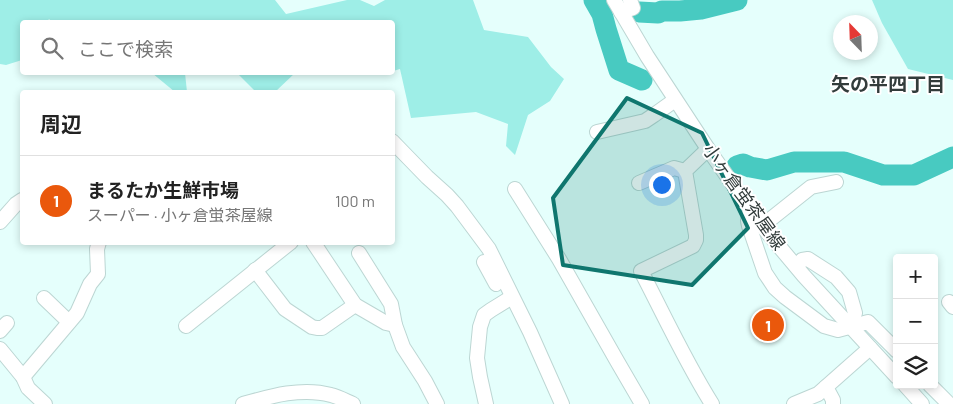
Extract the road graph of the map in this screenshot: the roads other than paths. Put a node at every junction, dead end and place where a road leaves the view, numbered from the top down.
1 (630, 0) edge
2 (617, 6) edge
3 (675, 100) junction
4 (597, 132) dead end
5 (395, 144) edge
6 (708, 149) junction
7 (685, 171) junction
8 (836, 182) dead end
9 (639, 183) dead end
10 (515, 189) dead end
11 (20, 201) edge
12 (750, 209) junction
13 (0, 222) edge
14 (762, 226) junction
15 (98, 245) edge
16 (287, 245) edge
17 (315, 245) edge
18 (359, 253) dead end
19 (802, 260) dead end
20 (484, 262) dead end
21 (255, 270) junction
22 (512, 297) junction
23 (44, 298) dead end
24 (355, 305) junction
25 (484, 315) junction
26 (69, 322) junction
27 (395, 325) junction
28 (186, 326) dead end
29 (850, 326) junction
30 (893, 347) edge
31 (870, 348) junction
32 (0, 349) edge
33 (893, 373) edge
34 (23, 377) junction
35 (826, 387) junction
36 (909, 389) edge
37 (934, 389) edge
38 (331, 399) edge
39 (45, 404) edge
40 (243, 404) edge
41 (353, 404) edge
42 (437, 404) edge
43 (486, 404) edge
44 (562, 404) edge
45 (642, 404) edge
46 (712, 404) edge
47 (794, 404) edge
48 (833, 404) edge
49 (922, 404) edge
50 (949, 404) edge

1 - 2 street
2 - 3 street, 小ヶ倉蛍茶屋線
3 - 4 street
3 - 6 street, 小ヶ倉蛍茶屋線
5 - 22 street
6 - 7 street
6 - 12 street, 小ヶ倉蛍茶屋線
7 - 9 street
7 - 46 street
8 - 14 street
10 - 45 street
11 - 13 street
12 - 14 street, 小ヶ倉蛍茶屋線
12 - 29 street
14 - 29 street, 小ヶ倉蛍茶屋線
15 - 26 street
16 - 21 street
17 - 24 street
18 - 27 street
19 - 29 street
20 - 25 street
21 - 24 street
21 - 28 street
22 - 25 street
22 - 44 street
23 - 26 street
24 - 27 street
25 - 43 street
26 - 34 street
27 - 42 street
29 - 30 street
29 - 31 street, 小ヶ倉蛍茶屋線
31 - 33 street, 小ヶ倉蛍茶屋線
31 - 35 street
32 - 34 street
34 - 39 street
35 - 47 street
35 - 48 street
36 - 49 street
37 - 50 street
38 - 40 street
38 - 41 street

